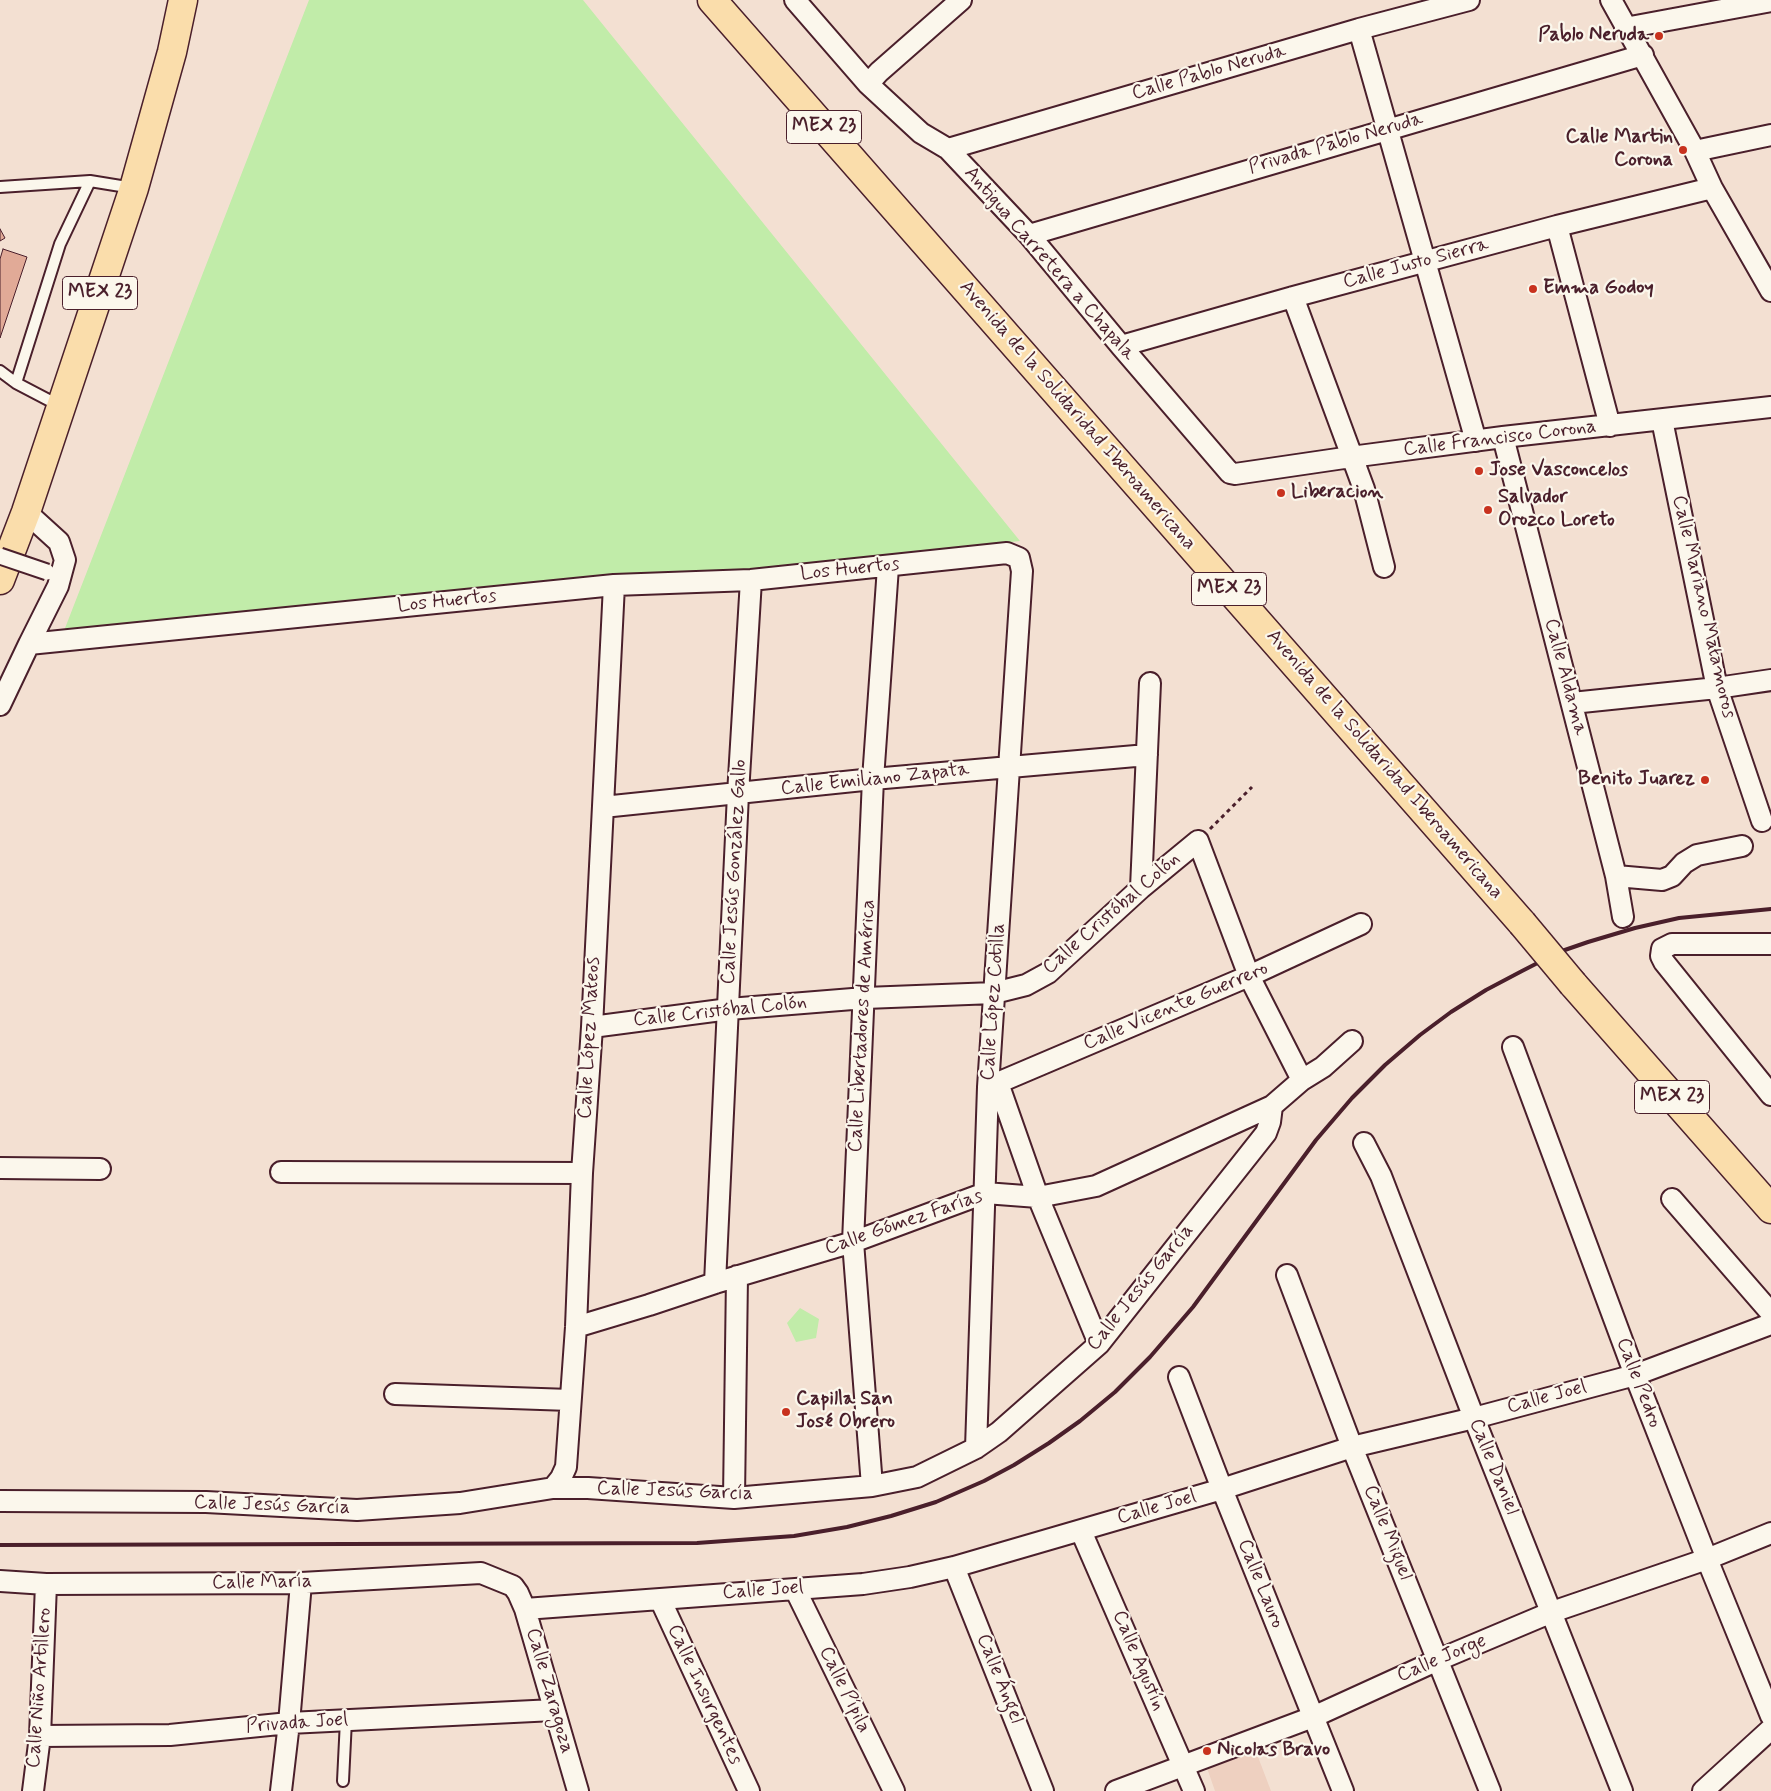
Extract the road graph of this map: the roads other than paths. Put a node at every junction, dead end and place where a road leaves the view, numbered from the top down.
1 (183, 0) edge
2 (712, 0) edge
3 (795, 0) edge
4 (960, 0) edge
5 (1470, 0) edge
6 (1611, 0) edge
7 (1771, 1) edge
8 (1626, 28) junction
9 (1359, 29) junction
10 (1643, 55) junction
11 (868, 84) junction
12 (1388, 129) junction
13 (1771, 135) edge
14 (948, 149) junction
15 (1694, 151) junction
16 (90, 181) junction
17 (0, 186) edge
18 (134, 188) junction
19 (1712, 188) junction
20 (1557, 226) junction
21 (1029, 235) junction
22 (1425, 262) junction
23 (1765, 268) edge
24 (1771, 291) edge
25 (1293, 297) junction
26 (1121, 346) junction
27 (0, 370) edge
28 (16, 383) junction
29 (60, 406) junction
30 (1771, 407) edge
31 (1662, 420) junction
32 (1610, 426) junction
33 (1502, 437) junction
34 (1476, 441) junction
35 (1351, 457) junction
36 (1230, 473) joint
37 (26, 512) junction
38 (0, 556) edge
39 (1018, 558) joint
40 (888, 567) junction
41 (1384, 567) dead end
42 (47, 572) dead end
43 (0, 580) edge
44 (751, 580) junction
45 (614, 585) junction
46 (29, 644) junction
47 (1771, 680) edge
48 (1150, 683) dead end
49 (1717, 688) junction
50 (1572, 703) junction
51 (0, 705) edge
52 (1146, 755) junction
53 (1009, 767) junction
54 (873, 779) junction
55 (738, 794) junction
56 (603, 807) junction
57 (1762, 821) dead end
58 (1742, 846) dead end
59 (1616, 876) junction
60 (1141, 888) junction
61 (1623, 917) dead end
62 (1361, 924) dead end
63 (1771, 944) edge
64 (1250, 976) junction
65 (994, 993) junction
66 (865, 998) junction
67 (729, 1009) junction
68 (592, 1027) junction
69 (1352, 1041) dead end
70 (1513, 1047) dead end
71 (1764, 1073) edge
72 (1302, 1080) junction
73 (993, 1085) junction
74 (1771, 1095) edge
75 (1272, 1106) junction
76 (1364, 1143) dead end
77 (0, 1168) edge
78 (100, 1169) dead end
79 (281, 1172) dead end
80 (582, 1173) junction
81 (985, 1193) junction
82 (1038, 1197) junction
83 (1672, 1199) dead end
84 (1771, 1210) edge
85 (853, 1242) junction
86 (1287, 1275) dead end
87 (737, 1276) junction
88 (715, 1283) junction
89 (1771, 1313) edge
90 (1771, 1321) edge
91 (576, 1327) junction
92 (1100, 1344) junction
93 (1635, 1375) junction
94 (1179, 1377) dead end
95 (395, 1394) dead end
96 (570, 1400) junction
97 (1474, 1418) junction
98 (1352, 1447) junction
99 (976, 1448) junction
100 (872, 1486) junction
101 (552, 1488) junction
102 (1222, 1489) junction
103 (734, 1498) junction
104 (0, 1501) edge
105 (1081, 1531) junction
106 (1771, 1533) edge
107 (1707, 1559) junction
108 (954, 1567) junction
109 (0, 1581) edge
110 (302, 1583) junction
111 (46, 1584) junction
112 (795, 1588) junction
113 (660, 1599) junction
114 (522, 1601) junction
115 (1552, 1612) junction
116 (1438, 1660) junction
117 (554, 1710) junction
118 (1771, 1716) edge
119 (1313, 1717) junction
120 (346, 1720) junction
121 (289, 1722) junction
122 (1771, 1729) edge
123 (40, 1736) junction
124 (1183, 1766) junction
125 (343, 1780) dead end
126 (33, 1791) edge
127 (280, 1791) edge
128 (578, 1791) edge
129 (748, 1791) edge
130 (894, 1791) edge
131 (1043, 1791) edge
132 (1116, 1791) edge
133 (1194, 1791) edge
134 (1343, 1791) edge
135 (1490, 1791) edge
136 (1622, 1791) edge
137 (1703, 1791) edge

1 - 18 highway, MEX 23
2 - 84 highway, Avenida de la Solidaridad Iberoamericana / MEX 23, bridge
3 - 11 street, Antigua Carretera a Chapala
4 - 11 street
5 - 9 street, Calle Pablo Neruda
6 - 8 street
7 - 8 street
8 - 10 street
9 - 12 street
9 - 14 street, Calle Pablo Neruda
10 - 12 street, Privada Pablo Neruda
10 - 15 street
11 - 14 street, Antigua Carretera a Chapala
12 - 21 street, Privada Pablo Neruda
12 - 22 street
13 - 15 street
14 - 21 street, Antigua Carretera a Chapala
15 - 19 street
16 - 17 lane
16 - 18 lane
16 - 28 lane
18 - 29 highway, MEX 23
19 - 20 street, Calle Justo Sierra
19 - 23 street
20 - 22 street, Calle Justo Sierra
20 - 32 street
21 - 26 street, Antigua Carretera a Chapala
22 - 25 street, Calle Justo Sierra
22 - 34 street
23 - 24 street
25 - 26 street, Calle Justo Sierra
25 - 35 street
26 - 36 street, Antigua Carretera a Chapala
27 - 28 lane
28 - 29 lane
29 - 37 highway, MEX 23
30 - 31 street, Calle Francisco Corona
31 - 32 street, Calle Francisco Corona
31 - 49 street, Calle Mariano Matamoros
32 - 33 street, Calle Francisco Corona
33 - 34 street, Calle Francisco Corona
33 - 50 street, Calle Aldama
34 - 35 street, Calle Francisco Corona
35 - 36 street, Calle Francisco Corona
35 - 41 street
37 - 43 highway, MEX 23
37 - 46 street
38 - 42 street, bridge
39 - 40 street, Los Huertos
39 - 53 street, Calle López Cotilla
40 - 44 street, Los Huertos
40 - 54 street, Calle Libertadores de América
44 - 45 street, Los Huertos
44 - 55 street, Calle Jesús González Gallo
45 - 46 street, Los Huertos
45 - 56 street, Calle López Mateos
46 - 51 street
47 - 49 street
48 - 52 street
49 - 50 street
49 - 57 street, Calle Mariano Matamoros
50 - 59 street, Calle Aldama
52 - 53 street, Calle Emiliano Zapata
52 - 60 street
53 - 54 street, Calle Emiliano Zapata
53 - 65 street, Calle López Cotilla
54 - 55 street, Calle Emiliano Zapata
54 - 66 street, Calle Libertadores de América
55 - 56 street, Calle Emiliano Zapata
55 - 67 street, Calle Jesús González Gallo
56 - 68 street, Calle López Mateos
58 - 59 street
59 - 61 street, Calle Aldama
60 - 64 street, Calle Cristóbal Colón
60 - 65 street, Calle Cristóbal Colón
62 - 64 street, Calle Vicente Guerrero
63 - 71 street
64 - 72 street
64 - 73 street, Calle Vicente Guerrero
65 - 66 street, Calle Cristóbal Colón
65 - 73 street, Calle López Cotilla
66 - 67 street, Calle Cristóbal Colón
66 - 85 street, Calle Libertadores de América
67 - 68 street, Calle Cristóbal Colón
67 - 88 street, Calle Jesús González Gallo
68 - 80 street, Calle López Mateos
69 - 72 street, Calle Gómez Farías
70 - 93 street, Calle Pedro
71 - 74 street
72 - 75 street, Calle Gómez Farías
73 - 81 street, Calle López Cotilla
73 - 82 street
75 - 82 street, Calle Gómez Farías
75 - 92 street, Calle Jesús García
76 - 97 street, Calle Daniel
77 - 78 street
79 - 80 street
80 - 91 street, Calle López Mateos
81 - 82 street, Calle Gómez Farías
81 - 85 street, Calle Gómez Farías
81 - 99 street, Calle López Cotilla
82 - 92 street
83 - 89 street
85 - 87 street, Calle Gómez Farías
85 - 100 street, Calle Libertadores de América
86 - 98 street, Calle Miguel
87 - 88 street, Calle Gómez Farías
87 - 103 street
88 - 91 street, Calle Gómez Farías
90 - 93 street, Calle Joel
91 - 96 street, Calle López Mateos
92 - 99 street, Calle Jesús García
93 - 97 street, Calle Joel
93 - 107 street, Calle Pedro
94 - 102 street, Calle Lauro
95 - 96 street
96 - 101 street, Calle López Mateos
97 - 98 street, Calle Joel
97 - 115 street, Calle Daniel
98 - 102 street, Calle Joel
98 - 116 street, Calle Miguel
99 - 100 street, Calle Jesús García
100 - 103 street, Calle Jesús García
101 - 103 street, Calle Jesús García
101 - 104 street, Calle Jesús García
102 - 105 street, Calle Joel
102 - 119 street, Calle Lauro
105 - 108 street, Calle Joel
105 - 124 street, Calle Agustín
106 - 107 street, Calle Jorge
107 - 115 street, Calle Jorge
107 - 118 street, Calle Pedro
108 - 112 street, Calle Joel
108 - 131 street, Calle Ángel
109 - 111 street, Calle María
110 - 111 street, Calle María
110 - 114 street, Calle María
110 - 121 street
111 - 123 street, Calle Niño Artillero
112 - 113 street, Calle Joel
112 - 130 street, Calle Pípila
113 - 114 street, Calle Joel
113 - 129 street, Calle Insurgentes
114 - 117 street, Calle Zaragoza
115 - 116 street, Calle Jorge
115 - 136 street, Calle Daniel
116 - 119 street, Calle Jorge
116 - 135 street, Calle Miguel
117 - 120 street, Privada Joel
117 - 128 street, Calle Zaragoza
119 - 124 street, Calle Jorge
119 - 134 street, Calle Lauro
120 - 121 street, Privada Joel
120 - 125 lane
121 - 123 street, Privada Joel
121 - 127 street
122 - 137 street
123 - 126 street, Calle Niño Artillero
124 - 132 street, Calle Jorge
124 - 133 street, Calle Agustín

